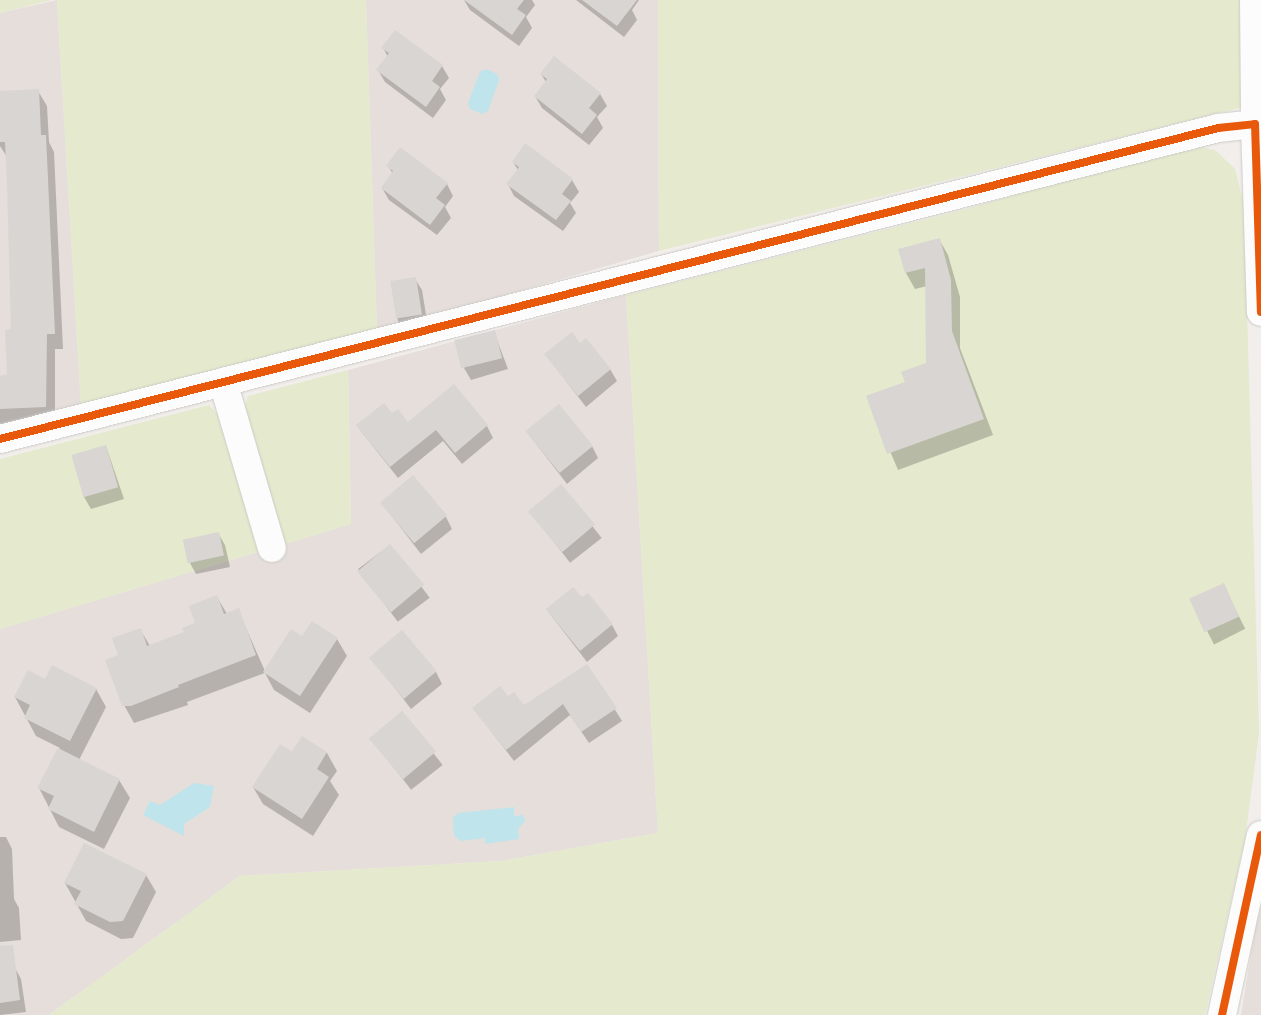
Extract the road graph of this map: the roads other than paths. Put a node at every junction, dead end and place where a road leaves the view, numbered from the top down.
1 (1254, 0) edge
2 (1258, 123) edge
3 (1261, 312) edge
4 (222, 382) junction
5 (0, 439) edge
6 (272, 548) dead end
7 (1261, 835) edge
8 (1222, 1015) edge

1 - 2 street
2 - 3 street
2 - 4 street
4 - 5 street
4 - 6 street
7 - 8 street

